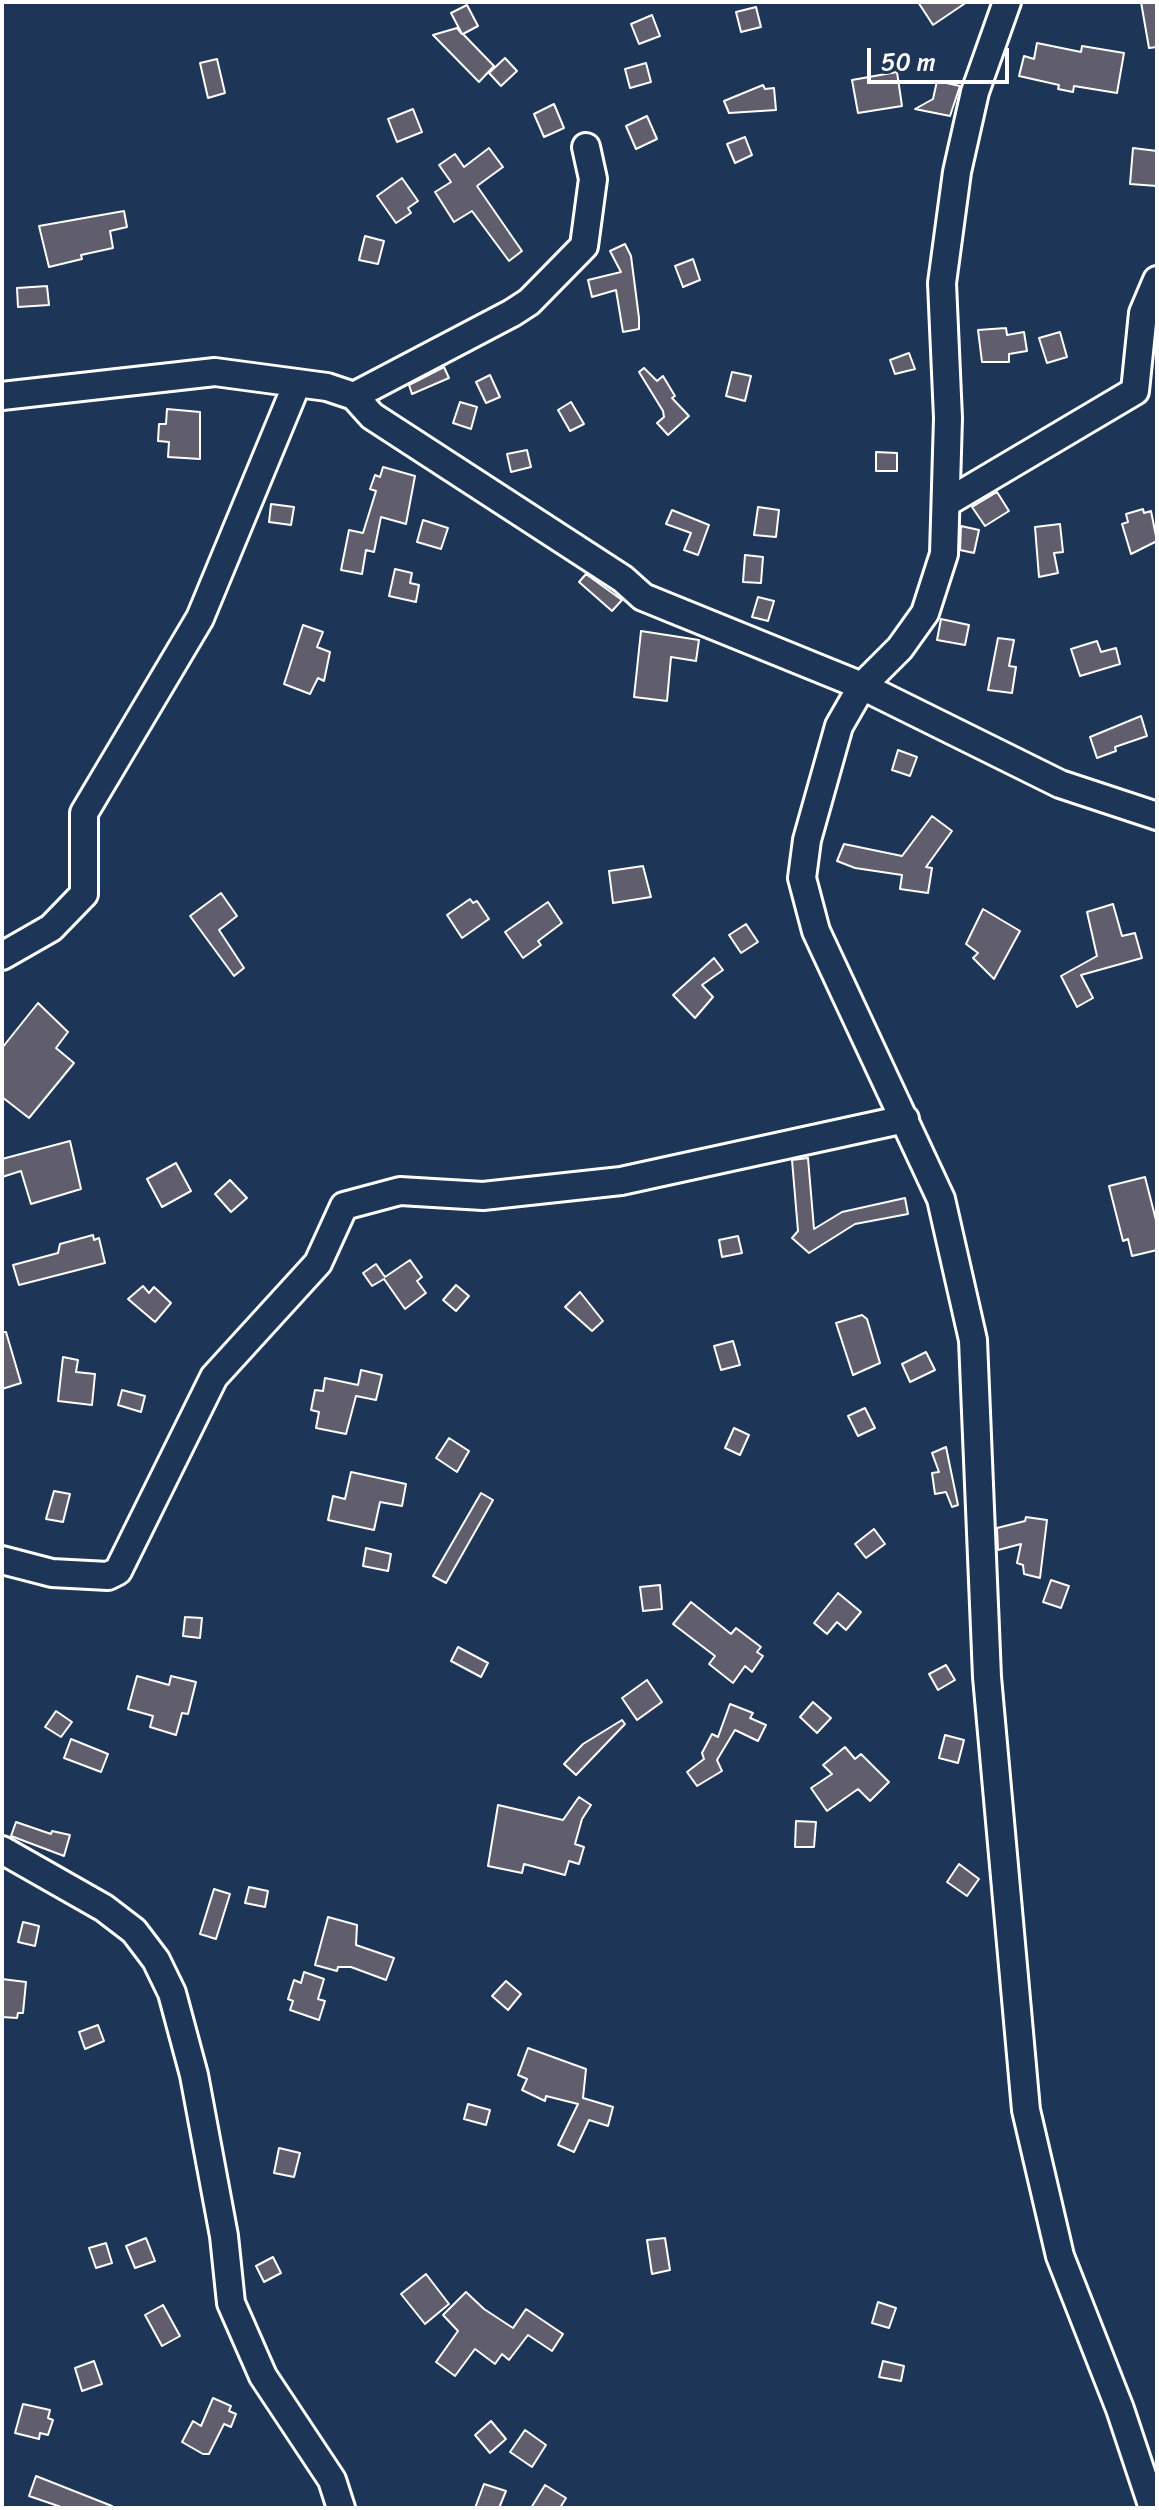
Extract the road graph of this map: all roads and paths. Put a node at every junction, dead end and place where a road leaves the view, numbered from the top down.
1 (1007, 2) edge
2 (586, 147) dead end
3 (1157, 280) edge
4 (296, 386) junction
5 (2, 396) edge
6 (354, 396) junction
7 (946, 503) junction
8 (862, 686) junction
9 (1157, 816) edge
10 (2, 956) edge
11 (905, 1119) junction
12 (2, 1560) edge
13 (2, 1850) edge
14 (341, 2508) edge
15 (1153, 2508) edge

1 - 7 street
2 - 6 street
3 - 7 street
4 - 5 street
4 - 6 street
4 - 10 street
6 - 8 street
7 - 8 street
8 - 9 street
8 - 11 street
11 - 12 street
11 - 15 street
13 - 14 street

